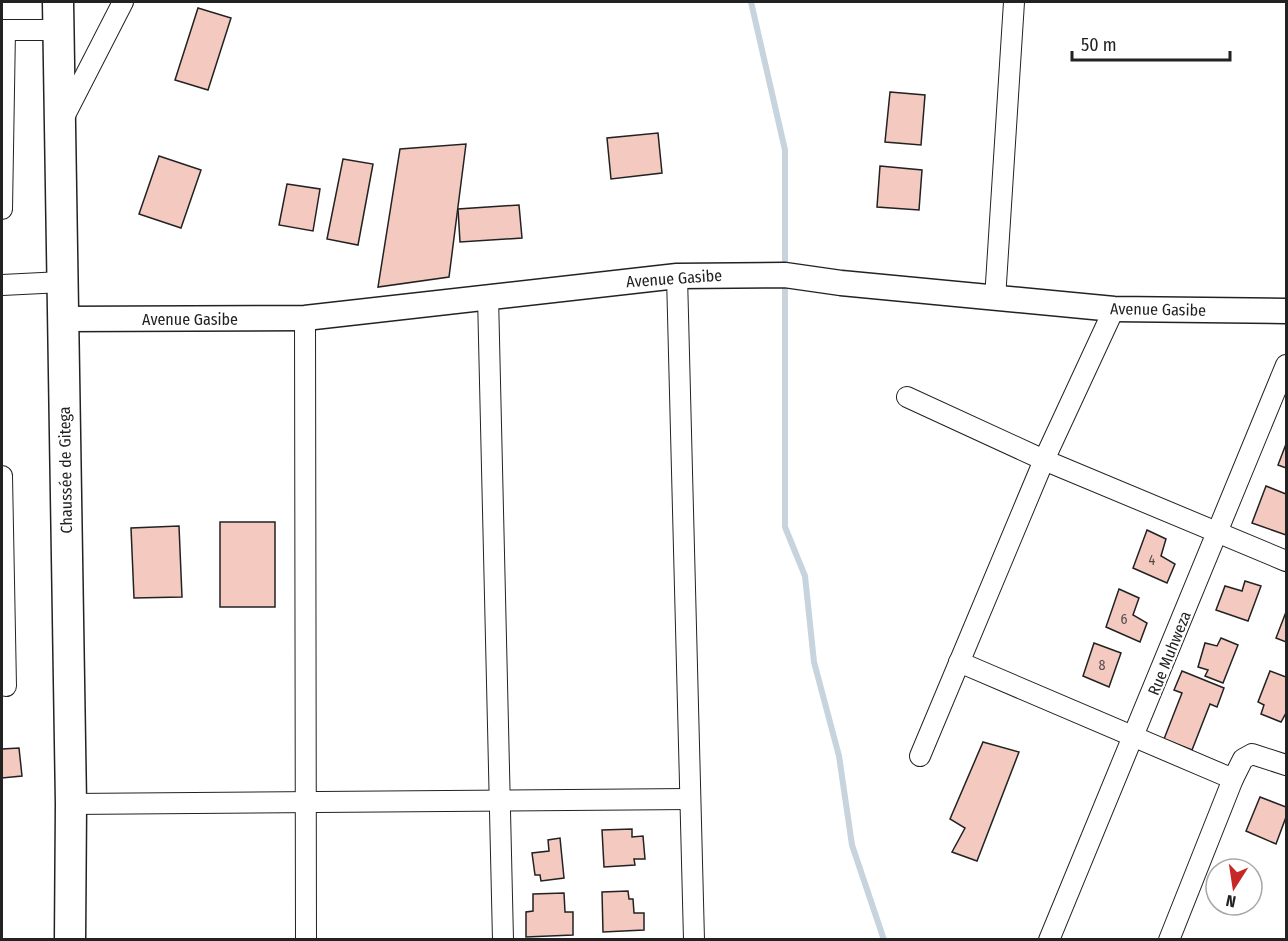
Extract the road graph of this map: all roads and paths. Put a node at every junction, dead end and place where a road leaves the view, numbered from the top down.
1 (123, 2) edge
2 (1014, 2) edge
3 (58, 16) edge
4 (3, 30) edge
5 (61, 122) junction
6 (2, 210) edge
7 (677, 276) junction
8 (62, 282) junction
9 (2, 285) edge
10 (488, 296) junction
11 (995, 299) junction
12 (1114, 309) junction
13 (1287, 311) edge
14 (305, 318) junction
15 (62, 319) junction
16 (1287, 365) edge
17 (907, 397) dead end
18 (1044, 460) junction
19 (2, 476) edge
20 (2, 506) edge
21 (1219, 531) junction
22 (1287, 561) edge
23 (959, 662) junction
24 (6, 686) dead end
25 (1134, 737) junction
26 (920, 756) dead end
27 (1287, 765) edge
28 (1233, 779) junction
29 (690, 799) junction
30 (305, 801) junction
31 (501, 801) junction
32 (71, 804) junction
33 (70, 939) edge
34 (306, 939) edge
35 (503, 939) edge
36 (694, 939) edge
37 (1049, 939) edge
38 (1169, 939) edge

1 - 5 street
2 - 11 street
3 - 4 street
3 - 5 main road, Chaussée de Gitega
4 - 6 street
5 - 8 main road, Chaussée de Gitega
7 - 10 street, Avenue Gasibe
7 - 11 street, Avenue Gasibe
7 - 29 street
8 - 9 street
8 - 15 main road, Chaussée de Gitega
10 - 14 street, Avenue Gasibe
10 - 31 street
11 - 12 street, Avenue Gasibe
12 - 13 street, Avenue Gasibe
12 - 18 street
14 - 15 street, Avenue Gasibe
14 - 30 street
15 - 32 main road, Chaussée de Gitega
16 - 21 street, Rue Muhweza
17 - 18 street
18 - 21 street
18 - 23 street
19 - 20 street
20 - 24 street
21 - 22 street
21 - 25 street, Rue Muhweza
23 - 25 street
23 - 26 street
25 - 28 street
25 - 37 street, Rue Muhweza
27 - 28 street
28 - 38 street
29 - 31 street
29 - 36 street
30 - 31 street
30 - 32 street
30 - 34 street
31 - 35 street
32 - 33 main road, Chaussée de Gitega

